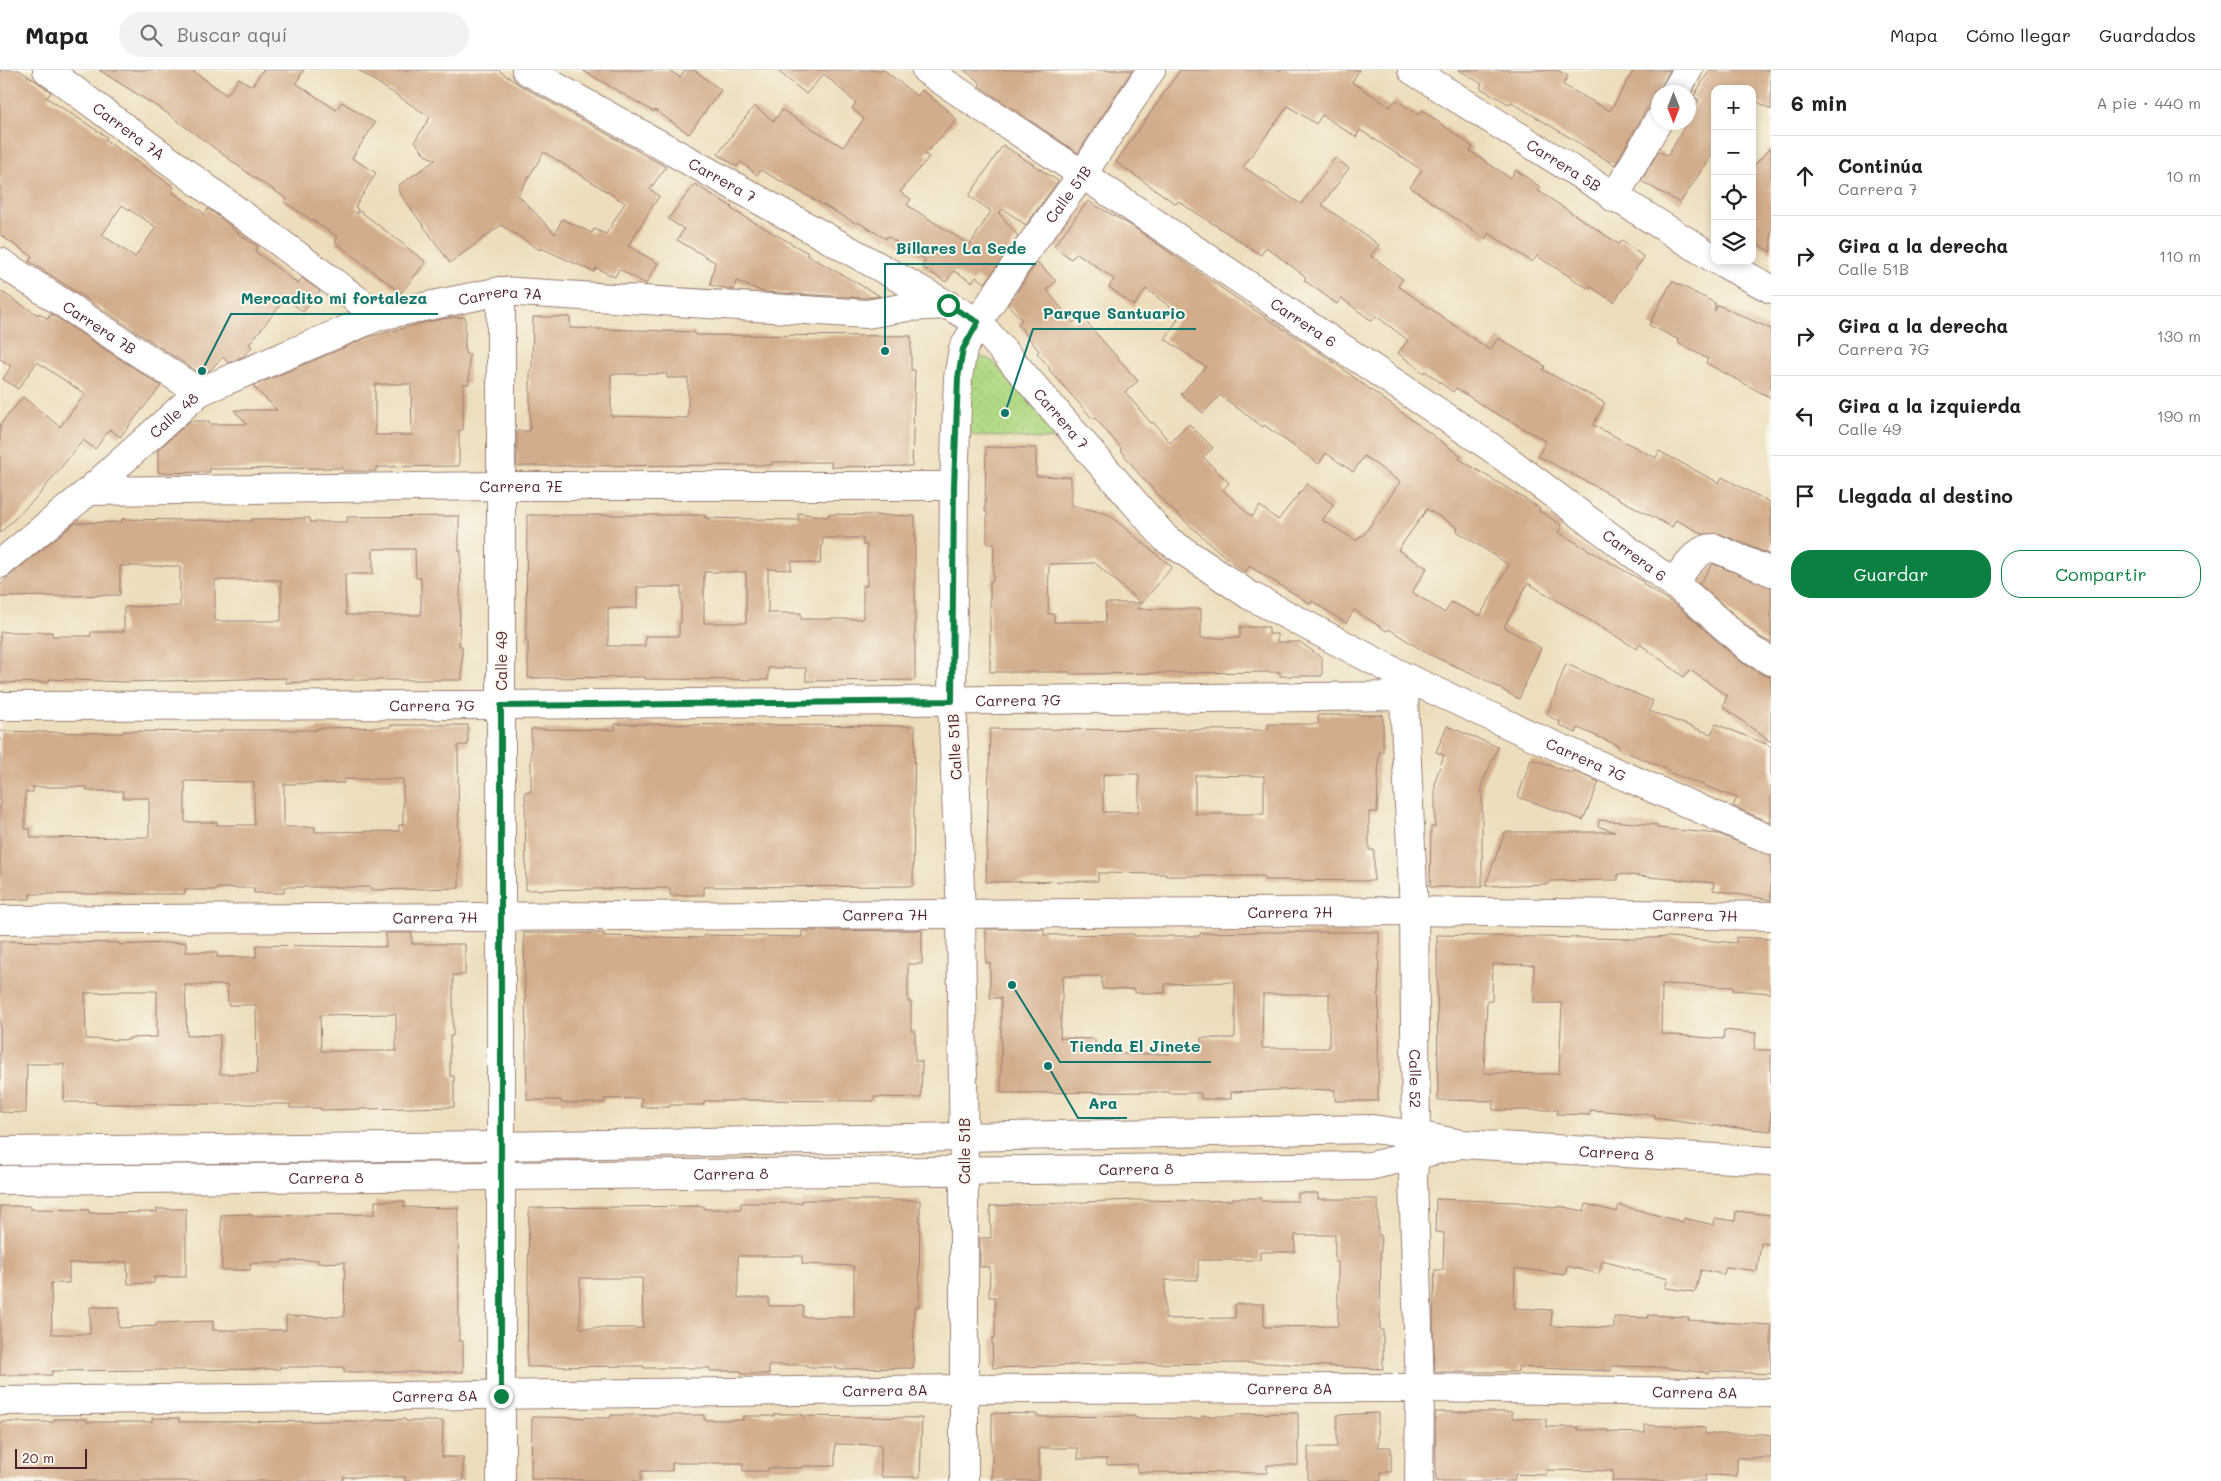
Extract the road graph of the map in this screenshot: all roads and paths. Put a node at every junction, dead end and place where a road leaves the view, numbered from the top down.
1 (47, 70) edge
2 (526, 70) edge
3 (926, 70) edge
4 (1151, 70) edge
5 (1412, 70) edge
6 (1688, 70) edge
7 (1679, 85) edge
8 (1653, 130) edge
9 (1082, 175) junction
10 (1614, 198) junction
11 (1711, 257) edge
12 (0, 262) edge
13 (1726, 265) edge
14 (1771, 289) edge
15 (501, 291) junction
16 (948, 305) junction
17 (379, 316) junction
18 (978, 322) junction
19 (199, 392) junction
20 (501, 486) junction
21 (954, 486) junction
22 (89, 491) junction
23 (0, 564) edge
24 (1771, 572) edge
25 (1673, 583) junction
26 (1771, 661) edge
27 (1404, 686) junction
28 (952, 701) junction
29 (0, 706) edge
30 (501, 706) junction
31 (1771, 840) edge
32 (1414, 911) junction
33 (961, 913) junction
34 (1771, 916) edge
35 (501, 917) junction
36 (0, 920) edge
37 (964, 1137) junction
38 (1415, 1145) junction
39 (501, 1146) junction
40 (0, 1151) edge
41 (1771, 1161) edge
42 (964, 1170) junction
43 (501, 1176) junction
44 (0, 1180) edge
45 (1420, 1388) junction
46 (964, 1390) junction
47 (1771, 1393) edge
48 (501, 1396) junction
49 (0, 1401) edge
50 (501, 1481) edge
51 (964, 1481) edge
52 (1419, 1481) edge

1 - 17 street, Carrera 7A
2 - 16 street, Carrera 7
3 - 9 street, Carrera 6
4 - 9 street, Calle 51B
5 - 10 street, Carrera 5B
6 - 7 street
8 - 10 street
9 - 18 street, Calle 51B
9 - 25 street, Carrera 6
10 - 11 street, Carrera 5B
12 - 19 street, Carrera 7B
13 - 14 street
15 - 16 street, Carrera 7A
15 - 17 street, Carrera 7A
15 - 20 street, Calle 49
16 - 18 street, Carrera 7
17 - 19 street, Calle 48
18 - 21 street, Calle 51B
18 - 27 street, Carrera 7
19 - 22 street, Calle 48
20 - 21 street, Carrera 7E
20 - 22 street, Carrera 7E
20 - 30 street, Calle 49
21 - 28 street, Calle 51B
22 - 23 street, Calle 48
24 - 25 street, Carrera 6
25 - 26 street, Carrera 6
27 - 28 street, Carrera 7G
27 - 31 street, Carrera 7G
27 - 32 street, Calle 52
28 - 30 street, Carrera 7G
28 - 33 street, Calle 51B
29 - 30 street, Carrera 7G
30 - 35 street, Calle 49
32 - 33 street, Carrera 7H
32 - 34 street, Carrera 7H
32 - 38 street, Calle 52
33 - 35 street, Carrera 7H
33 - 37 street, Calle 51B
35 - 36 street, Carrera 7H
35 - 39 street, Calle 49
37 - 38 street, Carrera 8
37 - 39 street, Carrera 8
37 - 42 street, Calle 51B
38 - 41 street, Carrera 8
38 - 42 street, Carrera 8
38 - 45 street, Calle 52
39 - 40 street, Carrera 8
39 - 43 street, Calle 49
42 - 43 street, Carrera 8
42 - 46 street, Calle 51B
43 - 44 street, Carrera 8
43 - 48 street, Calle 49
45 - 46 street, Carrera 8A
45 - 47 street, Carrera 8A
45 - 52 street, Calle 52
46 - 48 street, Carrera 8A
46 - 51 street, Calle 51B
48 - 49 street, Carrera 8A
48 - 50 street, Calle 49

